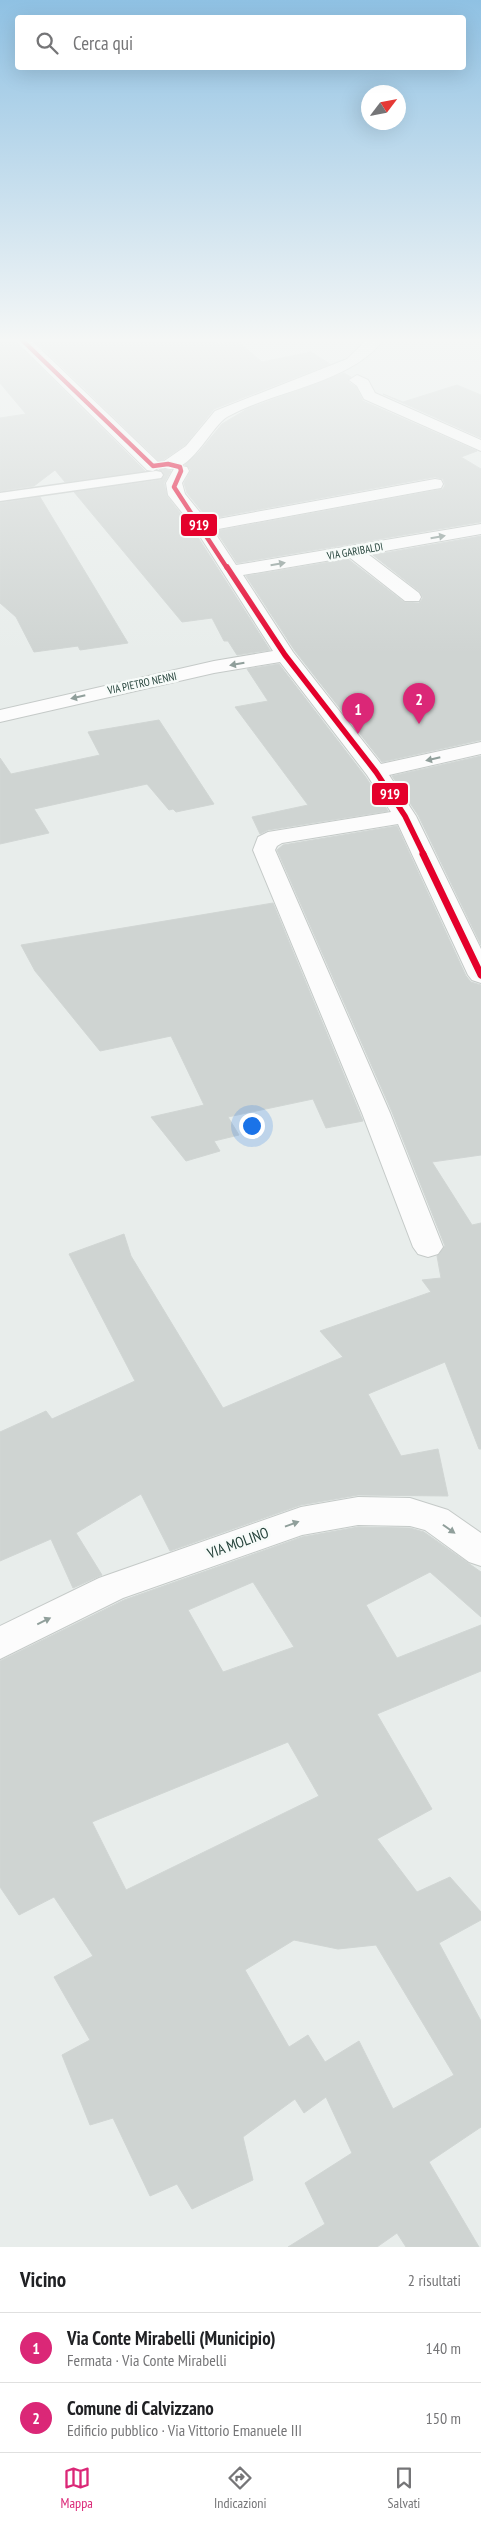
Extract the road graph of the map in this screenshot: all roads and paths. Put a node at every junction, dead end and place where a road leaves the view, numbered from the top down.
1 (136, 444) edge
2 (195, 444) edge
3 (164, 469) junction
4 (436, 484) dead end
5 (0, 497) edge
6 (202, 528) junction
7 (481, 529) edge
8 (353, 551) junction
9 (230, 572) junction
10 (412, 597) dead end
11 (285, 655) junction
12 (0, 716) edge
13 (481, 748) edge
14 (376, 772) junction
15 (405, 816) junction
16 (481, 975) edge
17 (428, 1247) dead end
18 (481, 1552) edge
19 (0, 1643) edge

1 - 3 street
2 - 3 street
3 - 5 lane
3 - 6 street
4 - 6 street
6 - 9 street
8 -> 7 street, VIA GARIBALDI
9 -> 8 street, VIA GARIBALDI
8 - 10 street
9 - 11 street
11 -> 12 street, VIA PIETRO NENNI
11 - 14 street
13 -> 14 street
14 - 15 street
15 - 16 street
15 - 17 street
19 -> 18 street, VIA MOLINO

